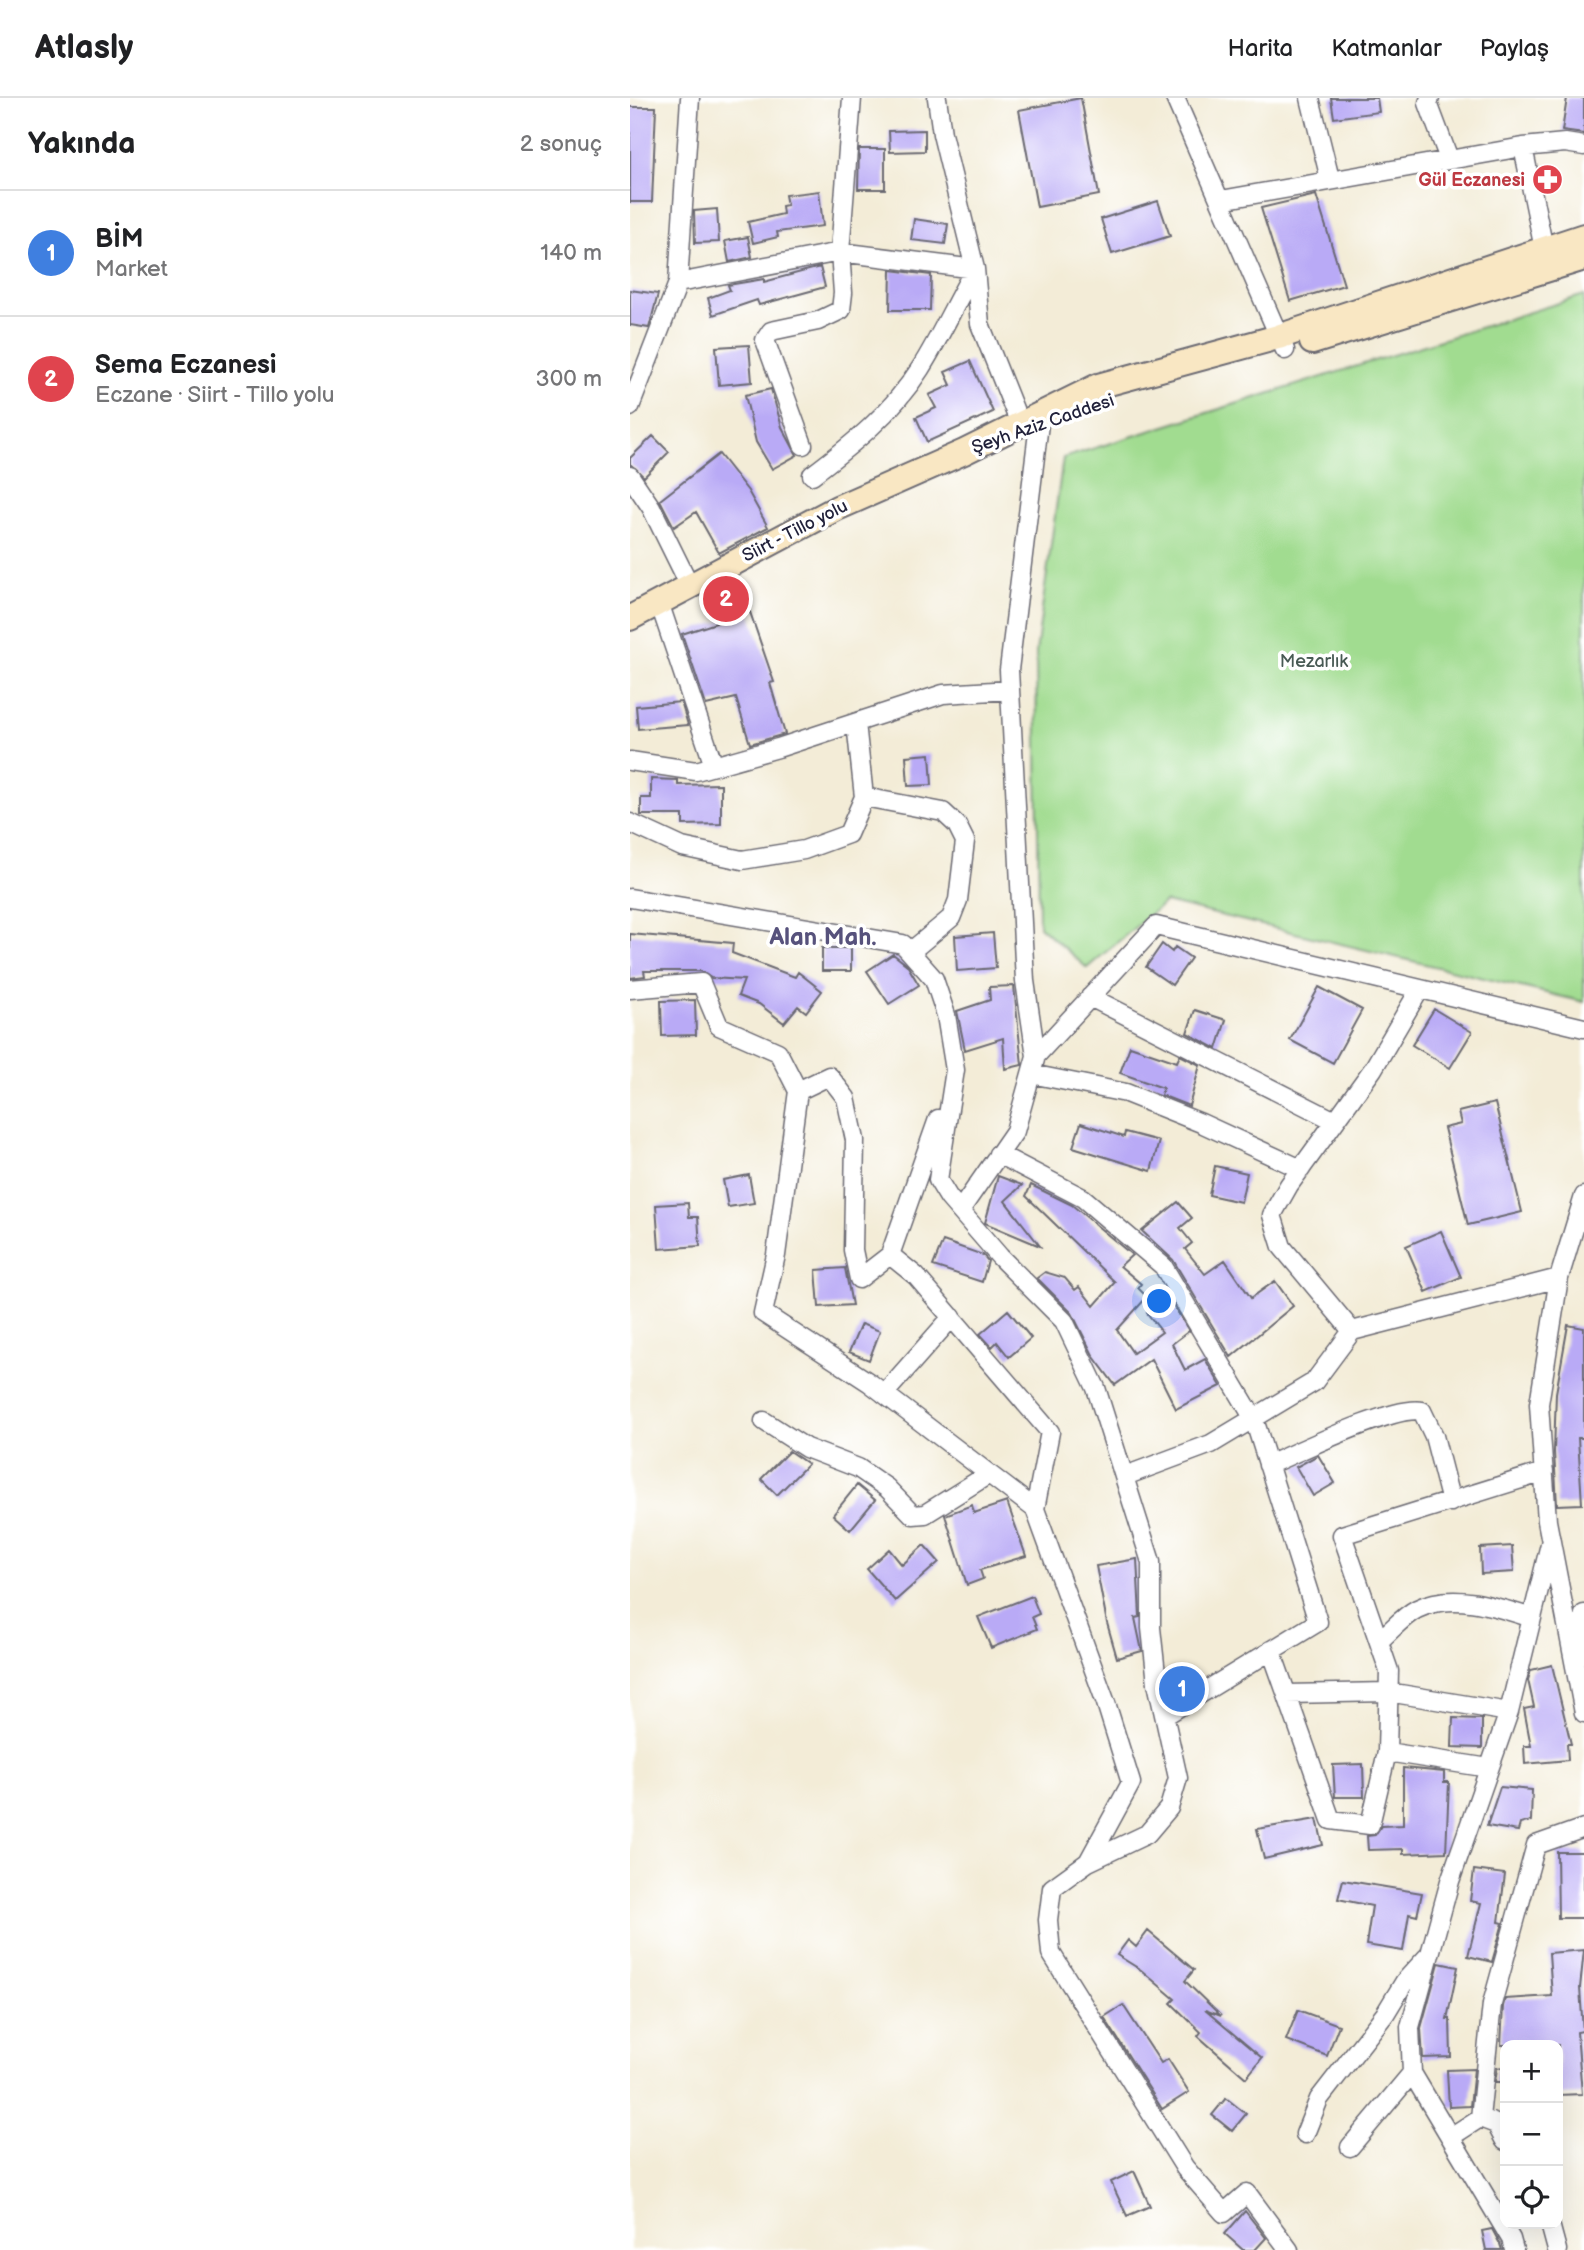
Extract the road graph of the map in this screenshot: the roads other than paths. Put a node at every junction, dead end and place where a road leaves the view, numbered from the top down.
1 (690, 98) edge
2 (852, 98) edge
3 (937, 98) edge
4 (1175, 98) edge
5 (1310, 98) edge
6 (1430, 98) edge
7 (1584, 146) edge
8 (1523, 148) junction
9 (1449, 159) junction
10 (1330, 179) junction
11 (1221, 200) junction
12 (1584, 236) edge
13 (1544, 249) junction
14 (841, 252) junction
15 (1584, 258) edge
16 (975, 269) junction
17 (678, 283) junction
18 (1281, 343) junction
19 (630, 407) edge
20 (1030, 424) junction
21 (803, 445) dead end
22 (964, 452) joint
23 (812, 475) dead end
24 (630, 476) edge
25 (690, 586) junction
26 (659, 602) junction
27 (630, 618) edge
28 (1010, 690) junction
29 (856, 723) junction
30 (630, 761) edge
31 (714, 766) junction
32 (864, 797) junction
33 (630, 823) edge
34 (630, 898) edge
35 (910, 952) junction
36 (630, 989) edge
37 (1420, 989) junction
38 (1090, 997) junction
39 (1584, 1028) edge
40 (1036, 1056) junction
41 (955, 1070) junction
42 (1031, 1074) junction
43 (798, 1091) junction
44 (1335, 1121) junction
45 (999, 1154) junction
46 (1301, 1169) junction
47 (1583, 1200) edge
48 (961, 1209) junction
49 (890, 1255) junction
50 (1559, 1278) junction
51 (952, 1317) junction
52 (1352, 1331) junction
53 (884, 1394) junction
54 (1254, 1419) junction
55 (764, 1421) dead end
56 (1268, 1465) junction
57 (1544, 1472) junction
58 (989, 1474) junction
59 (1125, 1476) junction
60 (1451, 1502) junction
61 (1035, 1509) junction
62 (1551, 1541) junction
63 (1584, 1614) edge
64 (1532, 1618) junction
65 (1379, 1641) junction
66 (1271, 1650) junction
67 (1576, 1671) junction
68 (1388, 1692) junction
69 (1287, 1695) junction
70 (1509, 1712) junction
71 (1584, 1713) edge
72 (1166, 1715) junction
73 (1387, 1752) junction
74 (1489, 1768) junction
75 (1584, 1828) edge
76 (1088, 1862) junction
77 (1430, 1954) junction
78 (1412, 2073) junction
79 (1480, 2118) junction
80 (1500, 2132) edge
81 (1305, 2134) dead end
82 (1452, 2136) junction
83 (1350, 2147) dead end
84 (1551, 2229) edge
85 (1289, 2250) edge
86 (1514, 2250) edge
87 (1557, 2250) edge

1 - 17 street
2 - 14 street
3 - 16 street
4 - 11 street
5 - 10 street
6 - 9 street
7 - 8 street
8 - 9 street
8 - 13 street
9 - 10 street
10 - 11 street
11 - 18 street
12 - 13 main road, Şeyh Aziz Caddesi
13 - 18 main road, Şeyh Aziz Caddesi
14 - 16 street
14 - 17 street
14 - 21 street
15 - 18 main road, Şeyh Aziz Caddesi
16 - 20 street
16 - 23 street
17 - 19 street
18 - 20 main road, Şeyh Aziz Caddesi
20 - 22 main road, Şeyh Aziz Caddesi
20 - 28 street
22 - 25 main road, Siirt - Tillo yolu
24 - 25 street
25 - 26 main road, Siirt - Tillo yolu
26 - 27 main road, Siirt - Tillo yolu
26 - 31 street
28 - 29 street
28 - 40 street
29 - 31 street
29 - 32 street
30 - 31 street
32 - 33 street
32 - 35 street
34 - 35 street
35 - 41 street
36 - 43 street
37 - 38 street
37 - 39 street
37 - 44 street
38 - 40 street
38 - 44 street
40 - 42 street
41 - 48 street
41 - 49 street
42 - 45 street
42 - 46 street
43 - 49 street
43 - 53 street
44 - 46 street
45 - 48 street
45 - 54 street
46 - 52 street
47 - 50 street
48 - 59 street
49 - 51 street
50 - 52 street
50 - 57 street
51 - 53 street
51 - 61 street
52 - 54 street
53 - 58 street
54 - 56 street
54 - 59 street
55 - 58 street
56 - 60 street
56 - 66 street
57 - 60 street
57 - 62 street
58 - 61 street
59 - 72 street
60 - 65 street
61 - 76 street
62 - 64 street
62 - 67 street
63 - 67 street
64 - 65 street
64 - 70 street
65 - 68 street
66 - 69 street
66 - 72 street
67 - 71 street
68 - 69 street
68 - 70 street
68 - 73 street
69 - 73 street
70 - 74 street
72 - 76 street
73 - 74 street
74 - 77 street
75 - 79 street
76 - 85 street
77 - 78 street
77 - 81 street
78 - 82 street
78 - 83 street
79 - 80 street
79 - 82 street
82 - 86 street
84 - 87 street

